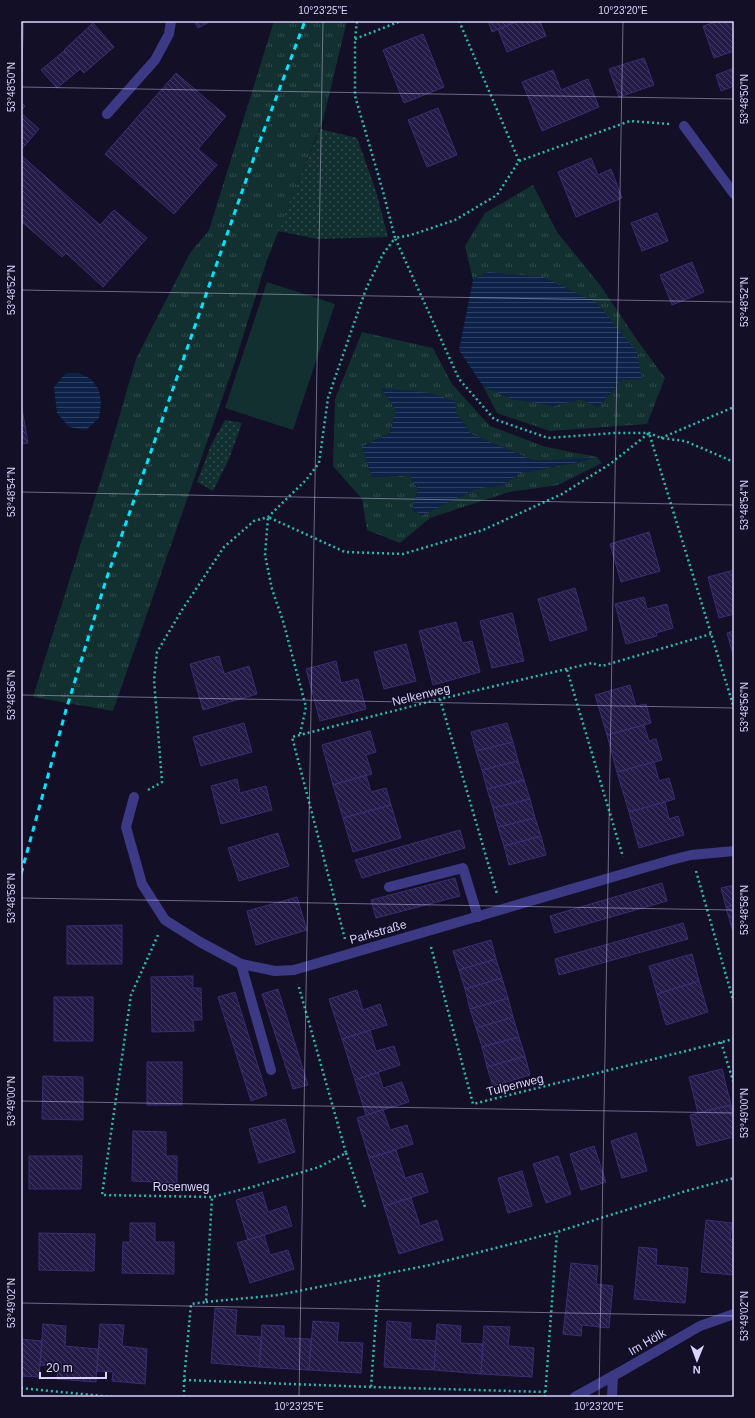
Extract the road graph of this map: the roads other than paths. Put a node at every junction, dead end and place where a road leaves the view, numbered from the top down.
1 (171, 21) edge
2 (107, 114) dead end
3 (684, 126) road end
4 (734, 194) edge
5 (134, 797) road end
6 (734, 851) edge
7 (390, 887) dead end
8 (478, 917) junction
9 (242, 964) junction
10 (271, 1070) dead end
11 (734, 1314) edge
12 (613, 1376) junction
13 (575, 1397) edge
14 (612, 1397) edge

1 - 2 street
3 - 4 street
5 - 9 street, Parkstraße
6 - 8 street, Parkstraße
7 - 8 street
8 - 9 street, Parkstraße
9 - 10 street
11 - 12 street, Im Hölk
12 - 13 street, Im Hölk
12 - 14 street

